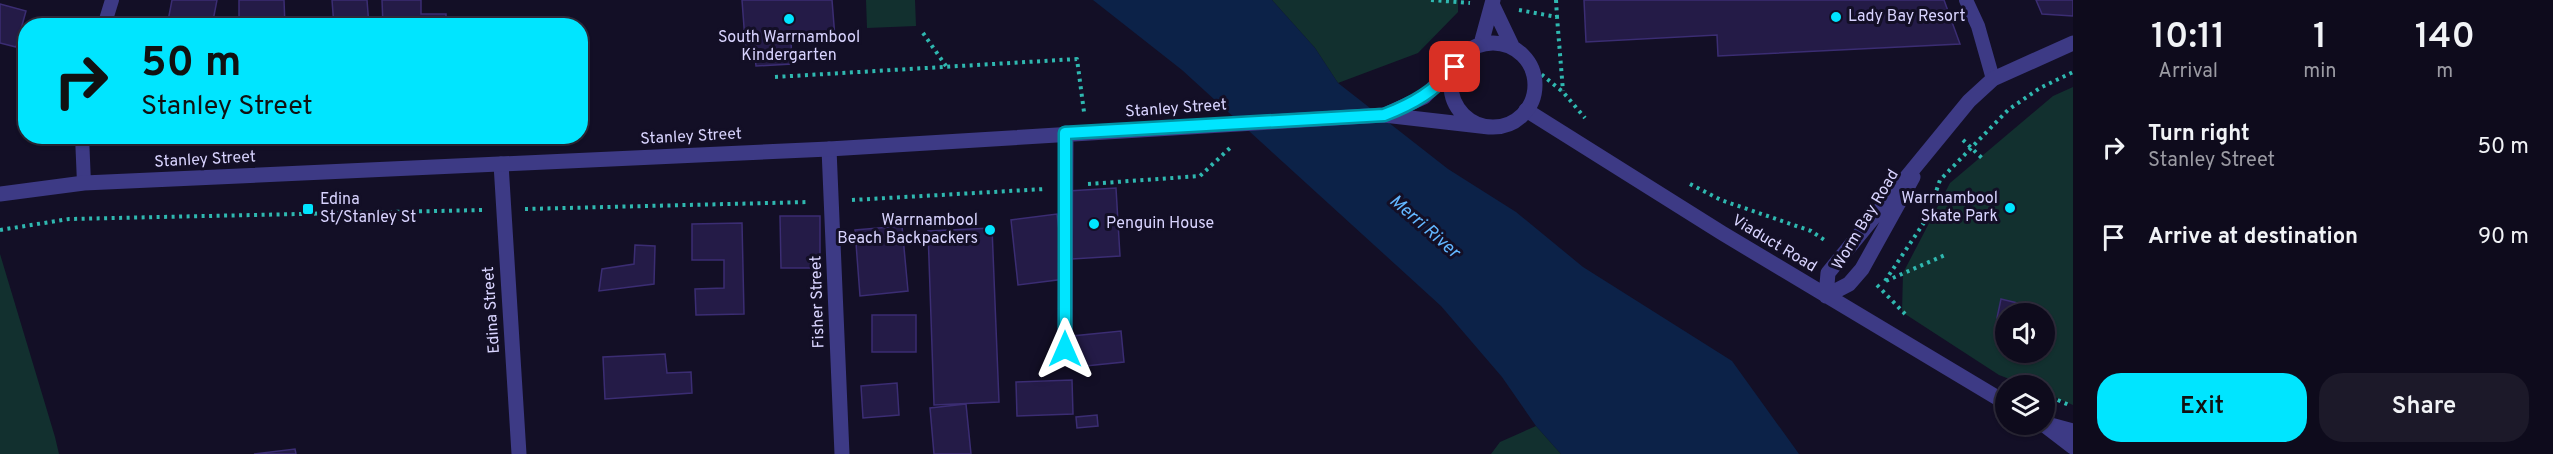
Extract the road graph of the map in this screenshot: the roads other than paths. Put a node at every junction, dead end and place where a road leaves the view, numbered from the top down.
1 (112, 0) edge
2 (1966, 0) edge
3 (1492, 2) edge
4 (106, 18) edge
5 (1481, 44) junction
6 (2073, 44) edge
7 (1514, 48) junction
8 (1455, 67) junction
9 (1993, 79) junction
10 (1527, 110) junction
11 (1384, 115) junction
12 (1489, 127) junction
13 (1065, 133) junction
14 (82, 144) edge
15 (829, 149) junction
16 (1918, 163) junction
17 (501, 164) junction
18 (84, 183) junction
19 (0, 194) edge
20 (1826, 296) junction
21 (1065, 349) dead end
22 (1995, 396) edge
23 (2055, 427) edge
24 (2073, 431) edge
25 (2055, 433) edge
26 (2073, 447) edge
27 (519, 454) edge
28 (842, 454) edge

1 - 4 lane
2 - 9 lane
3 - 5 street
3 - 7 street
5 - 7 street
5 - 8 street
6 - 9 street, Worm Bay Road
7 - 10 street
8 - 11 street, Stanley Street
8 - 12 street
9 - 16 street, Worm Bay Road
10 - 12 street
10 - 20 street, Viaduct Road
11 - 12 street, Stanley Street
11 - 13 street, Stanley Street
13 - 15 street, Stanley Street
13 - 21 street
14 - 18 lane
15 - 17 street, Stanley Street
15 - 28 street, Fisher Street
16 - 20 street, Worm Bay Road
16 - 20 street, Worm Bay Road
17 - 18 street, Stanley Street
17 - 27 street, Edina Street
18 - 19 street, Stanley Street
20 - 22 street, Viaduct Road
23 - 24 street
25 - 26 street

